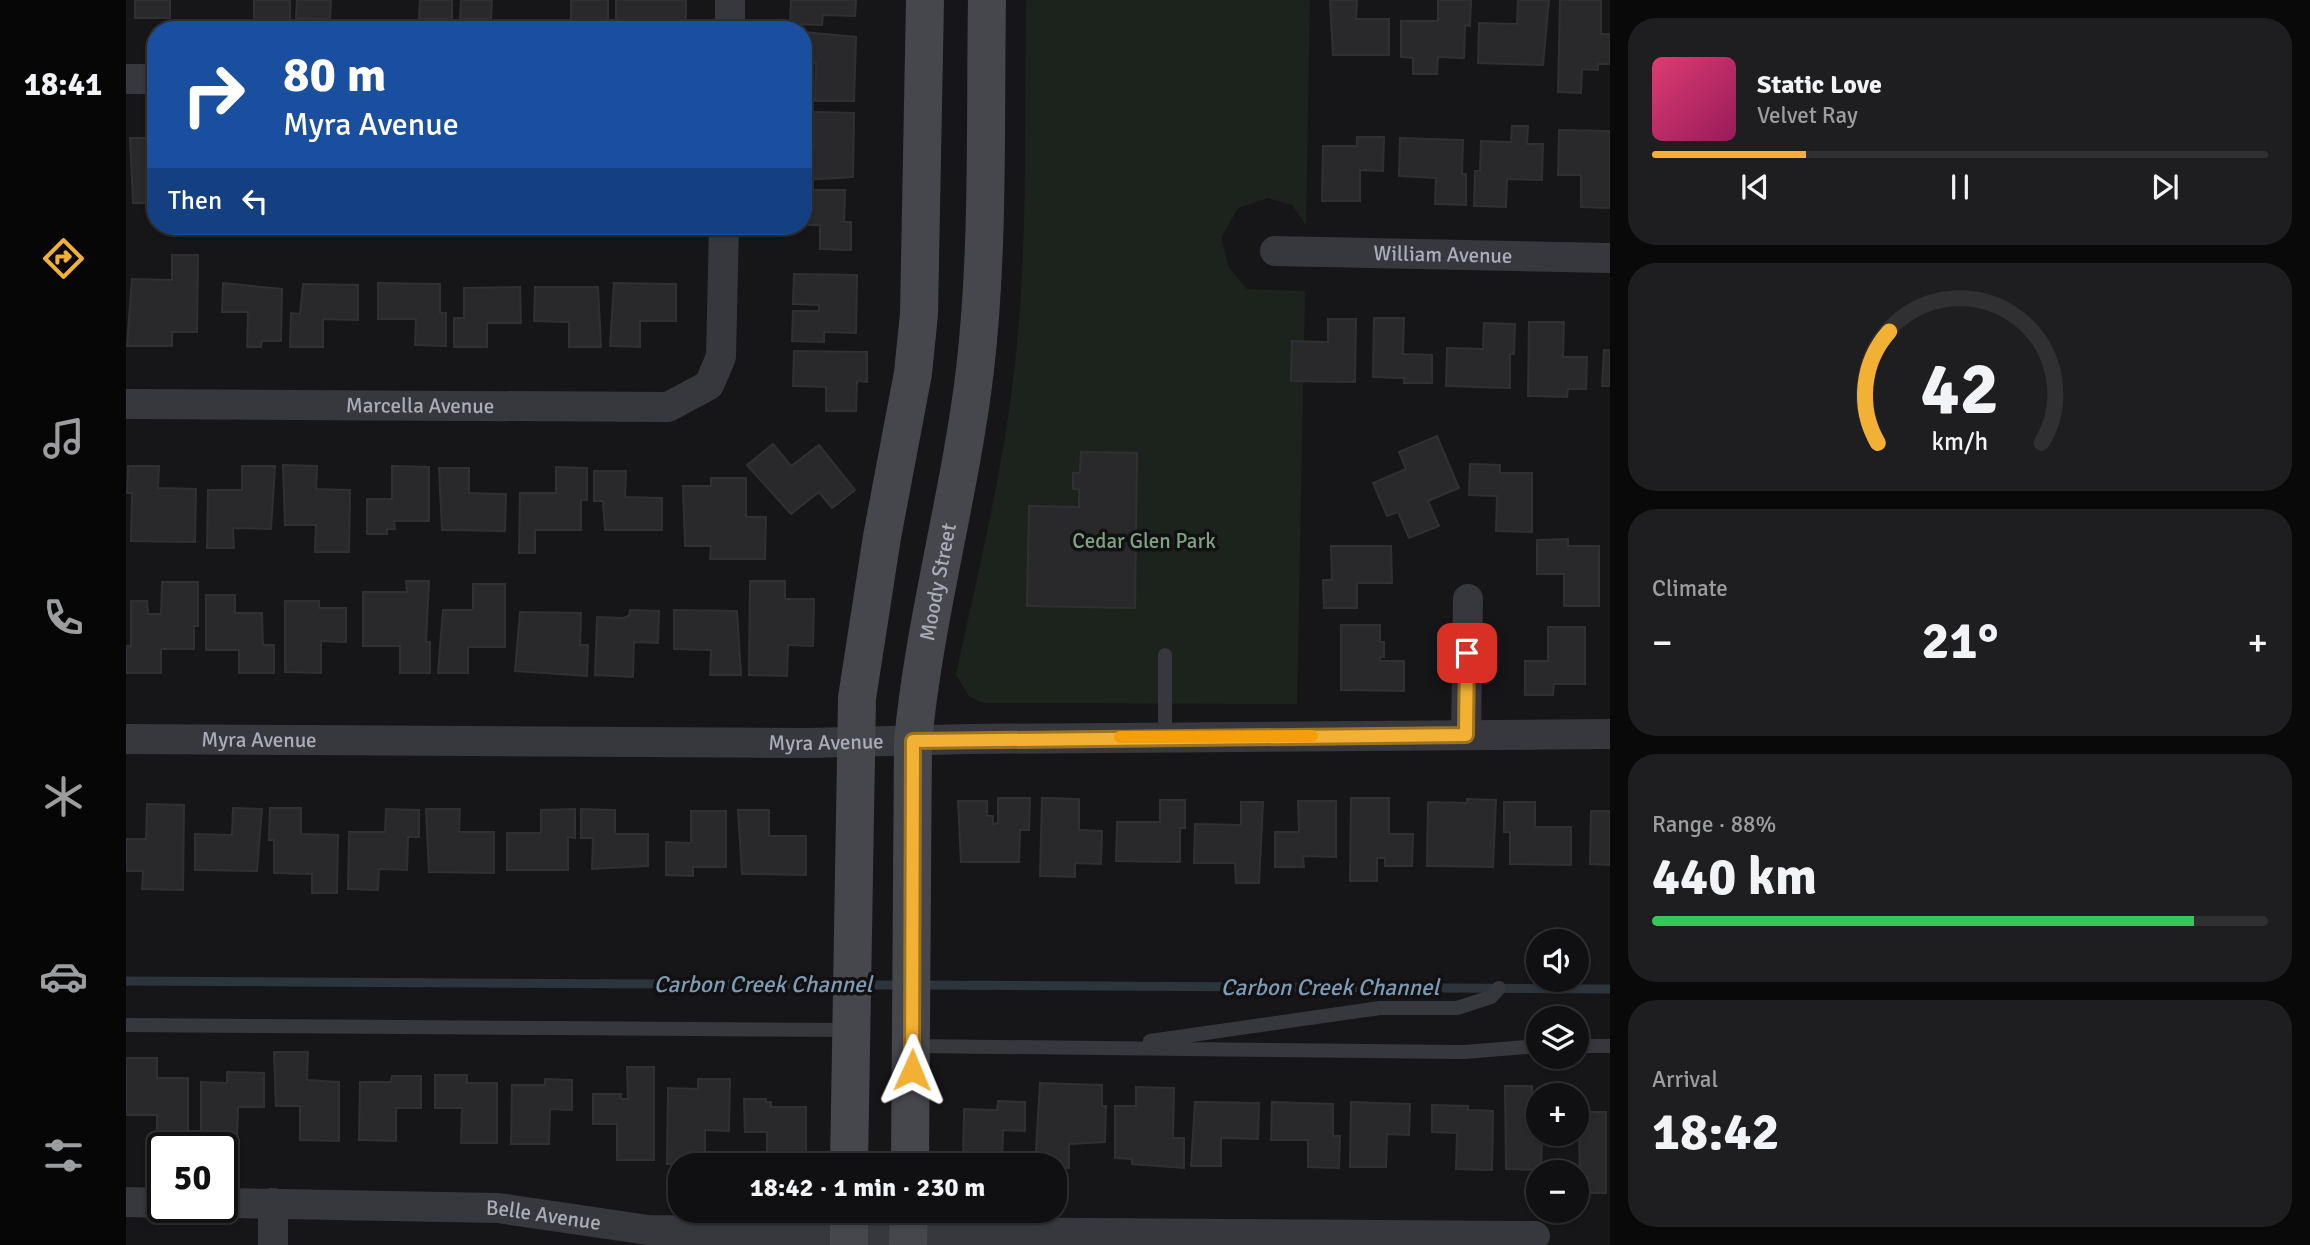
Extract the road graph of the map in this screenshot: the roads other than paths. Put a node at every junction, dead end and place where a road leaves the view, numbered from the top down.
1 (730, 0) edge
2 (925, 0) edge
3 (987, 0) edge
4 (730, 21) edge
5 (126, 79) edge
6 (147, 79) edge
7 (724, 235) edge
8 (1275, 251) dead end
9 (1610, 258) edge
10 (126, 404) edge
11 (1468, 599) dead end
12 (1165, 655) dead end
13 (1610, 734) edge
14 (1466, 735) junction
15 (1165, 737) junction
16 (126, 739) edge
17 (913, 741) junction
18 (855, 742) junction
19 (1499, 988) dead end
20 (126, 1025) edge
21 (851, 1025) junction
22 (913, 1034) junction
23 (1589, 1046) edge
24 (1610, 1046) edge
25 (1526, 1047) edge
26 (1103, 1048) junction
27 (849, 1153) edge
28 (910, 1153) edge
29 (126, 1202) edge
30 (147, 1203) edge
31 (238, 1203) edge
32 (273, 1203) junction
33 (849, 1229) edge
34 (909, 1230) edge
35 (1535, 1236) dead end
36 (1417, 1241) edge
37 (273, 1245) edge

1 - 4 street
2 - 18 main road
3 - 17 main road, Moody Street
5 - 6 street
7 - 10 street, Marcella Avenue
8 - 9 street, William Avenue
11 - 14 street
12 - 15 lane
13 - 14 street, Myra Avenue
14 - 15 street, Myra Avenue
15 - 17 street, Myra Avenue
16 - 18 street, Myra Avenue
17 - 18 street, Myra Avenue
17 - 22 main road, Moody Street
18 - 21 main road
19 - 26 lane
20 - 21 lane
21 - 27 main road
22 - 26 lane
22 - 28 main road, Moody Street
23 - 24 lane
25 - 26 lane
29 - 30 street
31 - 32 street, Belle Avenue
32 - 33 street, Belle Avenue
32 - 37 street
33 - 34 street, Belle Avenue
34 - 36 street, Belle Avenue
35 - 36 street, Belle Avenue

